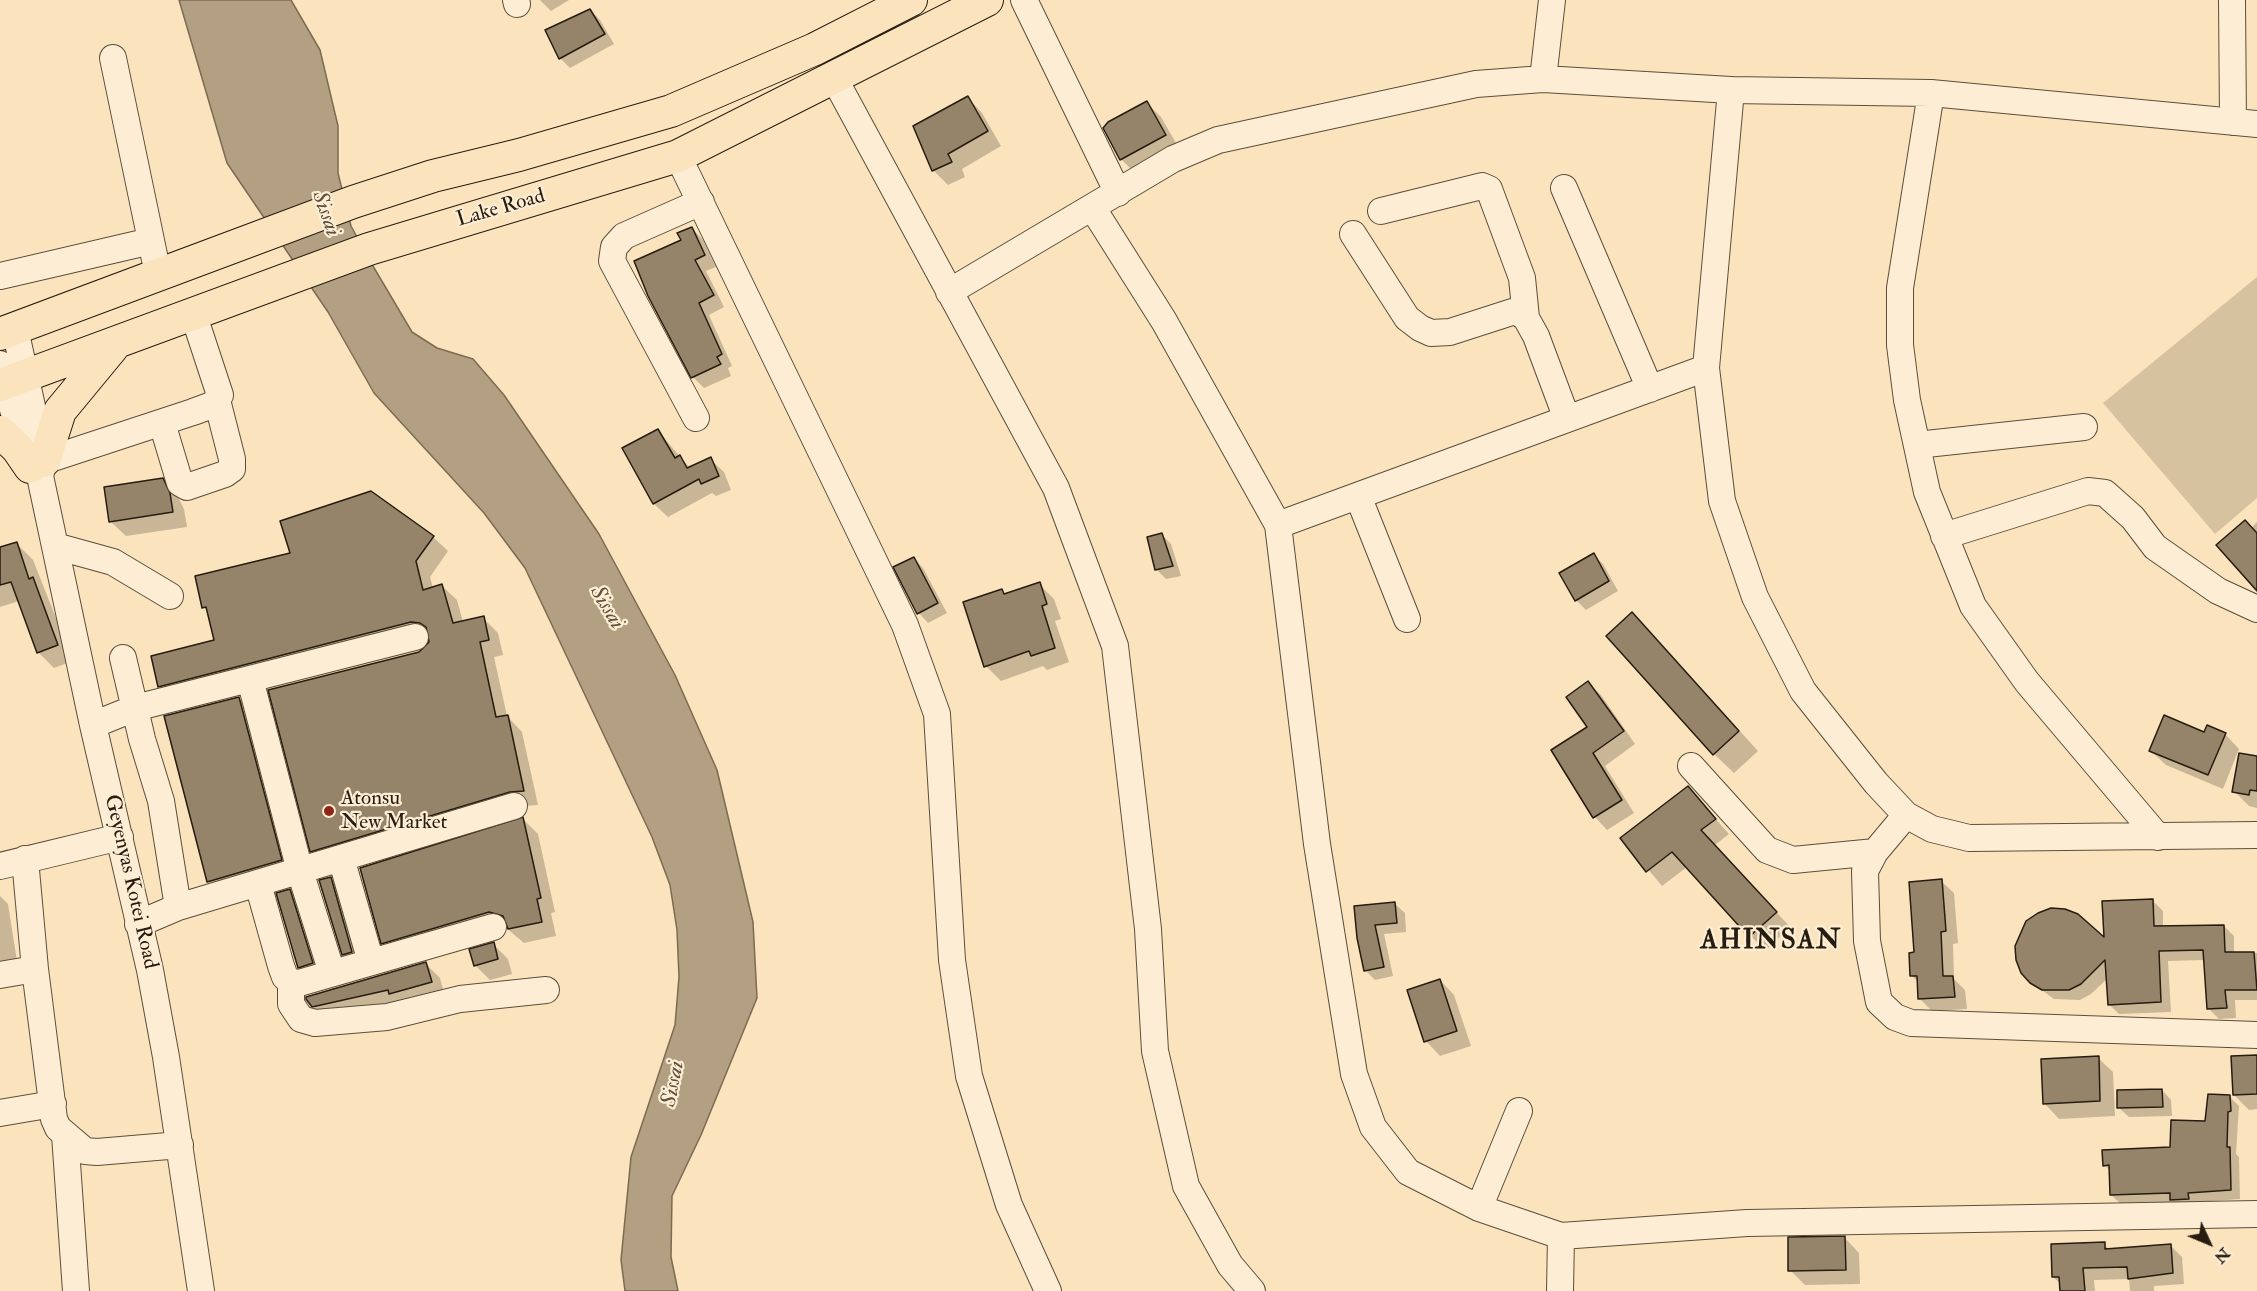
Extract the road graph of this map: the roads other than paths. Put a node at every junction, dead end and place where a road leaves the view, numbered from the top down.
1 (987, 0) edge
2 (1024, 0) edge
3 (1552, 0) edge
4 (2232, 0) edge
5 (897, 3) edge
6 (903, 40) junction
7 (113, 58) dead end
8 (833, 76) junction
9 (1543, 79) junction
10 (1731, 90) junction
11 (1931, 93) junction
12 (2245, 123) edge
13 (678, 156) junction
14 (1564, 188) dead end
15 (1118, 193) junction
16 (701, 202) junction
17 (1092, 207) junction
18 (1381, 211) dead end
19 (1353, 234) dead end
20 (151, 241) junction
21 (158, 274) junction
22 (0, 276) edge
23 (950, 292) junction
24 (193, 313) junction
25 (1526, 318) junction
26 (7, 332) edge
27 (114, 345) junction
28 (1706, 368) junction
29 (8, 377) edge
30 (1650, 389) junction
31 (218, 400) junction
32 (696, 418) dead end
33 (1567, 419) junction
34 (162, 423) junction
35 (2085, 427) dead end
36 (0, 432) edge
37 (1917, 445) junction
38 (38, 468) junction
39 (1358, 496) junction
40 (1278, 525) junction
41 (1944, 536) junction
42 (55, 546) junction
43 (170, 596) dead end
44 (2257, 609) edge
45 (1407, 619) dead end
46 (415, 637) dead end
47 (123, 658) dead end
48 (250, 679) junction
49 (135, 708) junction
50 (93, 725) junction
51 (1691, 766) dead end
52 (514, 806) dead end
53 (1906, 815) junction
54 (2257, 835) edge
55 (120, 837) junction
56 (2158, 837) junction
57 (1875, 852) junction
58 (25, 858) junction
59 (341, 858) junction
60 (0, 866) edge
61 (300, 871) junction
62 (258, 884) junction
63 (178, 907) junction
64 (138, 924) junction
65 (492, 927) dead end
66 (371, 962) junction
67 (35, 969) junction
68 (332, 973) junction
69 (0, 975) edge
70 (291, 982) junction
71 (546, 990) dead end
72 (2257, 1035) edge
73 (53, 1104) junction
74 (1519, 1111) dead end
75 (0, 1113) edge
76 (65, 1135) junction
77 (180, 1145) junction
78 (1479, 1208) junction
79 (2257, 1214) edge
80 (1560, 1236) junction
81 (76, 1291) edge
82 (201, 1291) edge
83 (1048, 1291) edge
84 (1252, 1291) edge
85 (1560, 1291) edge

1 - 6 main road, Lake Road
2 - 15 street
3 - 9 street
4 - 12 street
5 - 6 street
5 - 21 main road
6 - 8 main road, Lake Road
7 - 20 street
8 - 13 main road, Lake Road
8 - 23 street
9 - 10 street
9 - 15 street
10 - 11 street
10 - 28 street
11 - 12 street
11 - 37 street
13 - 16 street
13 - 24 main road, Lake Road
14 - 30 street
15 - 17 street
16 - 32 street
16 - 83 street
17 - 23 street
17 - 40 street
18 - 25 street
19 - 25 street
20 - 21 street
20 - 22 street
21 - 26 main road
23 - 84 street
24 - 27 main road, Lake Road
24 - 31 street
25 - 33 street
26 - 29 street, Geyenyas Kotei Road
27 - 29 main road, Lake Road
27 - 38 main road
28 - 30 street
28 - 53 street
29 - 38 street, Geyenyas Kotei Road
30 - 33 street
31 - 34 street
31 - 34 street
33 - 39 street
34 - 38 street
35 - 37 street
36 - 38 main road
37 - 41 street
38 - 42 street, Geyenyas Kotei Road
39 - 40 street
39 - 45 street
40 - 78 street
41 - 44 street
41 - 56 street
42 - 43 street
42 - 50 street, Geyenyas Kotei Road
46 - 48 street
47 - 49 street
48 - 49 street
48 - 61 street
49 - 50 street
49 - 63 street
50 - 55 street, Geyenyas Kotei Road
51 - 57 street
52 - 59 street
53 - 56 street
53 - 57 street
54 - 56 street
55 - 58 street
55 - 64 street, Geyenyas Kotei Road
57 - 72 street
58 - 60 street
58 - 67 street
59 - 61 street
59 - 66 street
61 - 62 street
61 - 68 street
62 - 63 street
62 - 70 street
63 - 64 street
64 - 77 street, Geyenyas Kotei Road
65 - 66 street
66 - 68 street
67 - 69 street
67 - 73 street
68 - 70 street
70 - 71 street
73 - 75 street
73 - 76 street
74 - 78 street
76 - 77 street
76 - 81 street
77 - 82 street, Geyenyas Kotei Road
78 - 80 street
79 - 80 street
80 - 85 street

